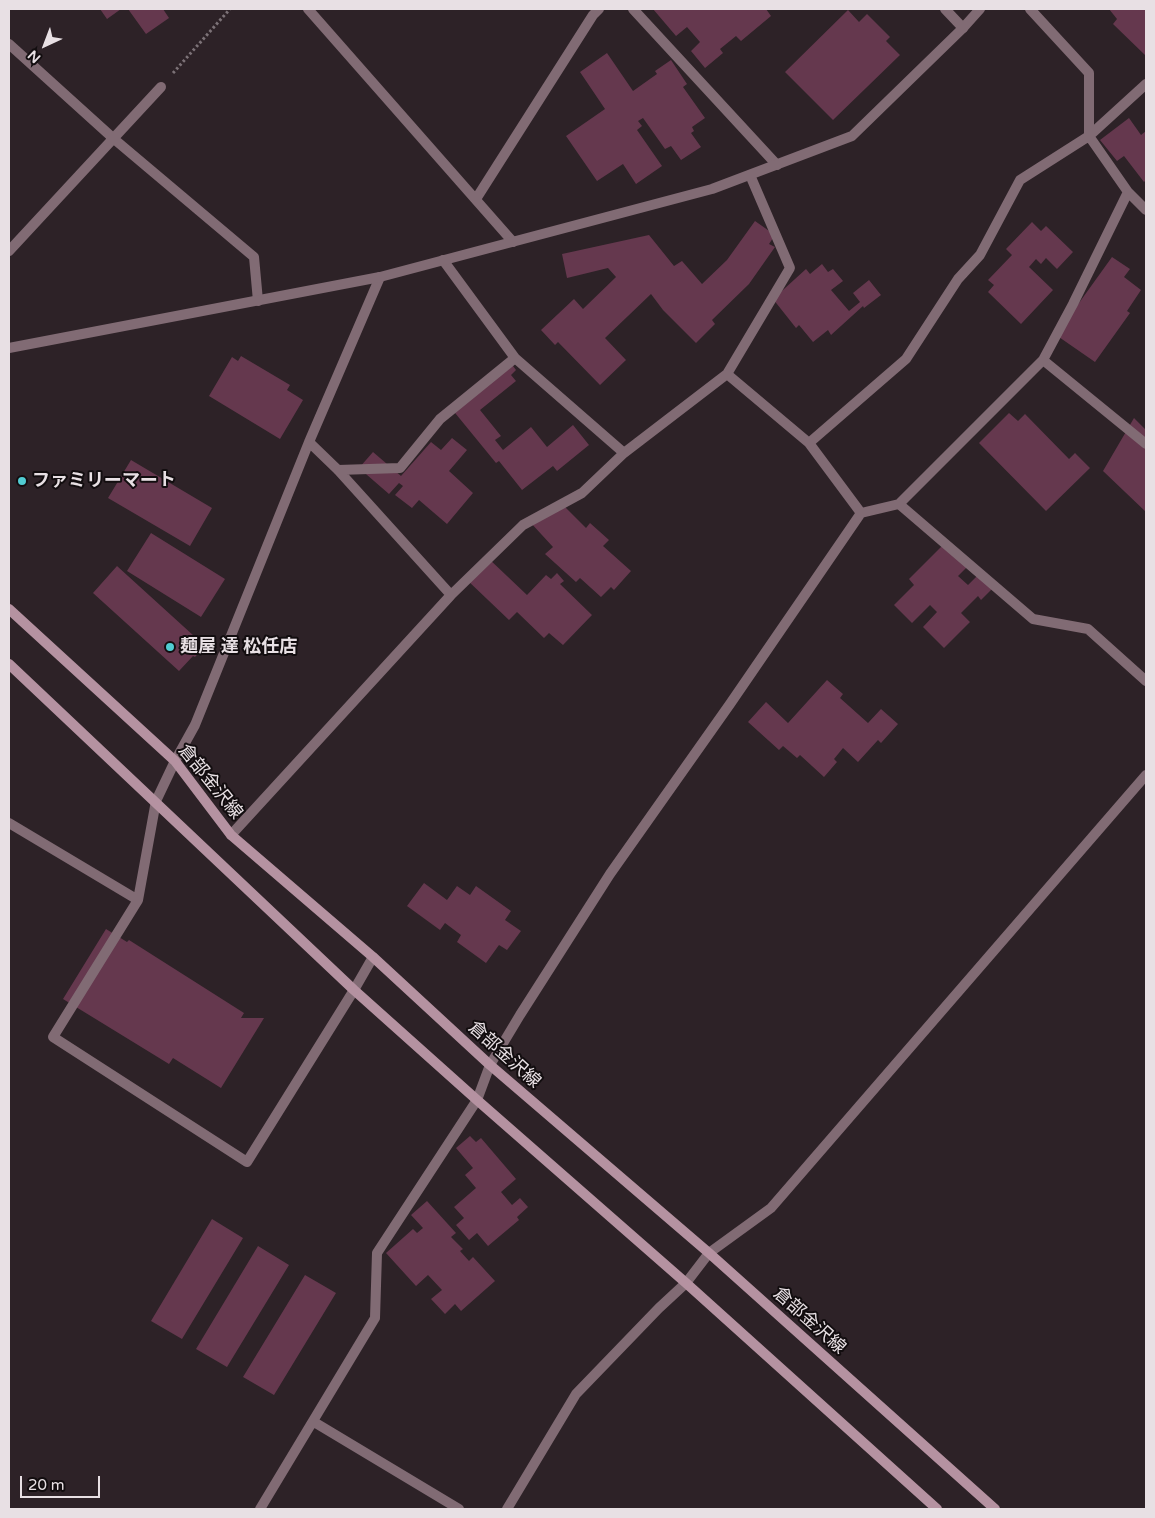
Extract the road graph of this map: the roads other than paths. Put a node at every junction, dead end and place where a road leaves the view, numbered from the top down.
1 (308, 9) edge
2 (599, 9) edge
3 (633, 9) edge
4 (945, 9) edge
5 (980, 9) edge
6 (1030, 9) edge
7 (963, 28) junction
8 (9, 44) edge
9 (1146, 84) edge
10 (161, 87) road end
11 (1089, 136) junction
12 (114, 139) junction
13 (777, 164) junction
14 (750, 175) junction
15 (1128, 192) junction
16 (476, 199) junction
17 (1146, 210) edge
18 (513, 242) junction
19 (9, 251) edge
20 (444, 260) junction
21 (380, 277) junction
22 (258, 300) junction
23 (9, 348) edge
24 (515, 358) junction
25 (1043, 360) junction
26 (727, 374) junction
27 (309, 442) junction
28 (809, 443) junction
29 (1146, 444) edge
30 (624, 452) junction
31 (338, 470) junction
32 (899, 504) junction
33 (861, 513) junction
34 (451, 595) junction
35 (9, 609) edge
36 (9, 664) edge
37 (1146, 682) edge
38 (175, 761) junction
39 (1146, 775) edge
40 (156, 802) junction
41 (9, 823) edge
42 (231, 835) junction
43 (138, 900) junction
44 (373, 957) junction
45 (354, 990) junction
46 (490, 1065) junction
47 (477, 1100) junction
48 (709, 1253) junction
49 (686, 1283) junction
50 (314, 1422) junction
51 (260, 1509) edge
52 (459, 1509) edge
53 (507, 1509) edge
54 (936, 1509) edge
55 (995, 1509) edge

1 - 16 street
2 - 16 street
3 - 13 street
4 - 7 street
5 - 7 street
6 - 11 street
7 - 13 street
8 - 12 street
9 - 11 street
10 - 12 street
11 - 15 street
11 - 28 street
12 - 19 street
12 - 22 street
13 - 14 street
14 - 18 street
14 - 26 street
15 - 17 street
15 - 25 street
16 - 18 street
18 - 20 street
20 - 21 street
20 - 24 street
21 - 22 street
21 - 27 street
22 - 23 street
24 - 30 street
24 - 31 street
25 - 29 street
25 - 32 street
26 - 28 street
26 - 30 street
27 - 31 street
27 - 38 street
28 - 33 street
30 - 34 street
31 - 34 street
32 - 33 street
32 - 37 street
33 - 46 street
34 - 42 street
35 - 38 main road, 倉部金沢線
36 - 40 main road
38 - 40 street
38 - 42 main road, 倉部金沢線
39 - 48 street
40 - 43 street
40 - 45 main road
41 - 43 street
42 - 44 main road, 倉部金沢線
43 - 45 street
44 - 45 street
44 - 46 main road, 倉部金沢線
45 - 47 main road
46 - 47 street
46 - 48 main road, 倉部金沢線
47 - 49 main road
47 - 50 street
48 - 49 street
48 - 55 main road, 倉部金沢線
49 - 53 street
49 - 54 main road
50 - 51 street
50 - 52 street

